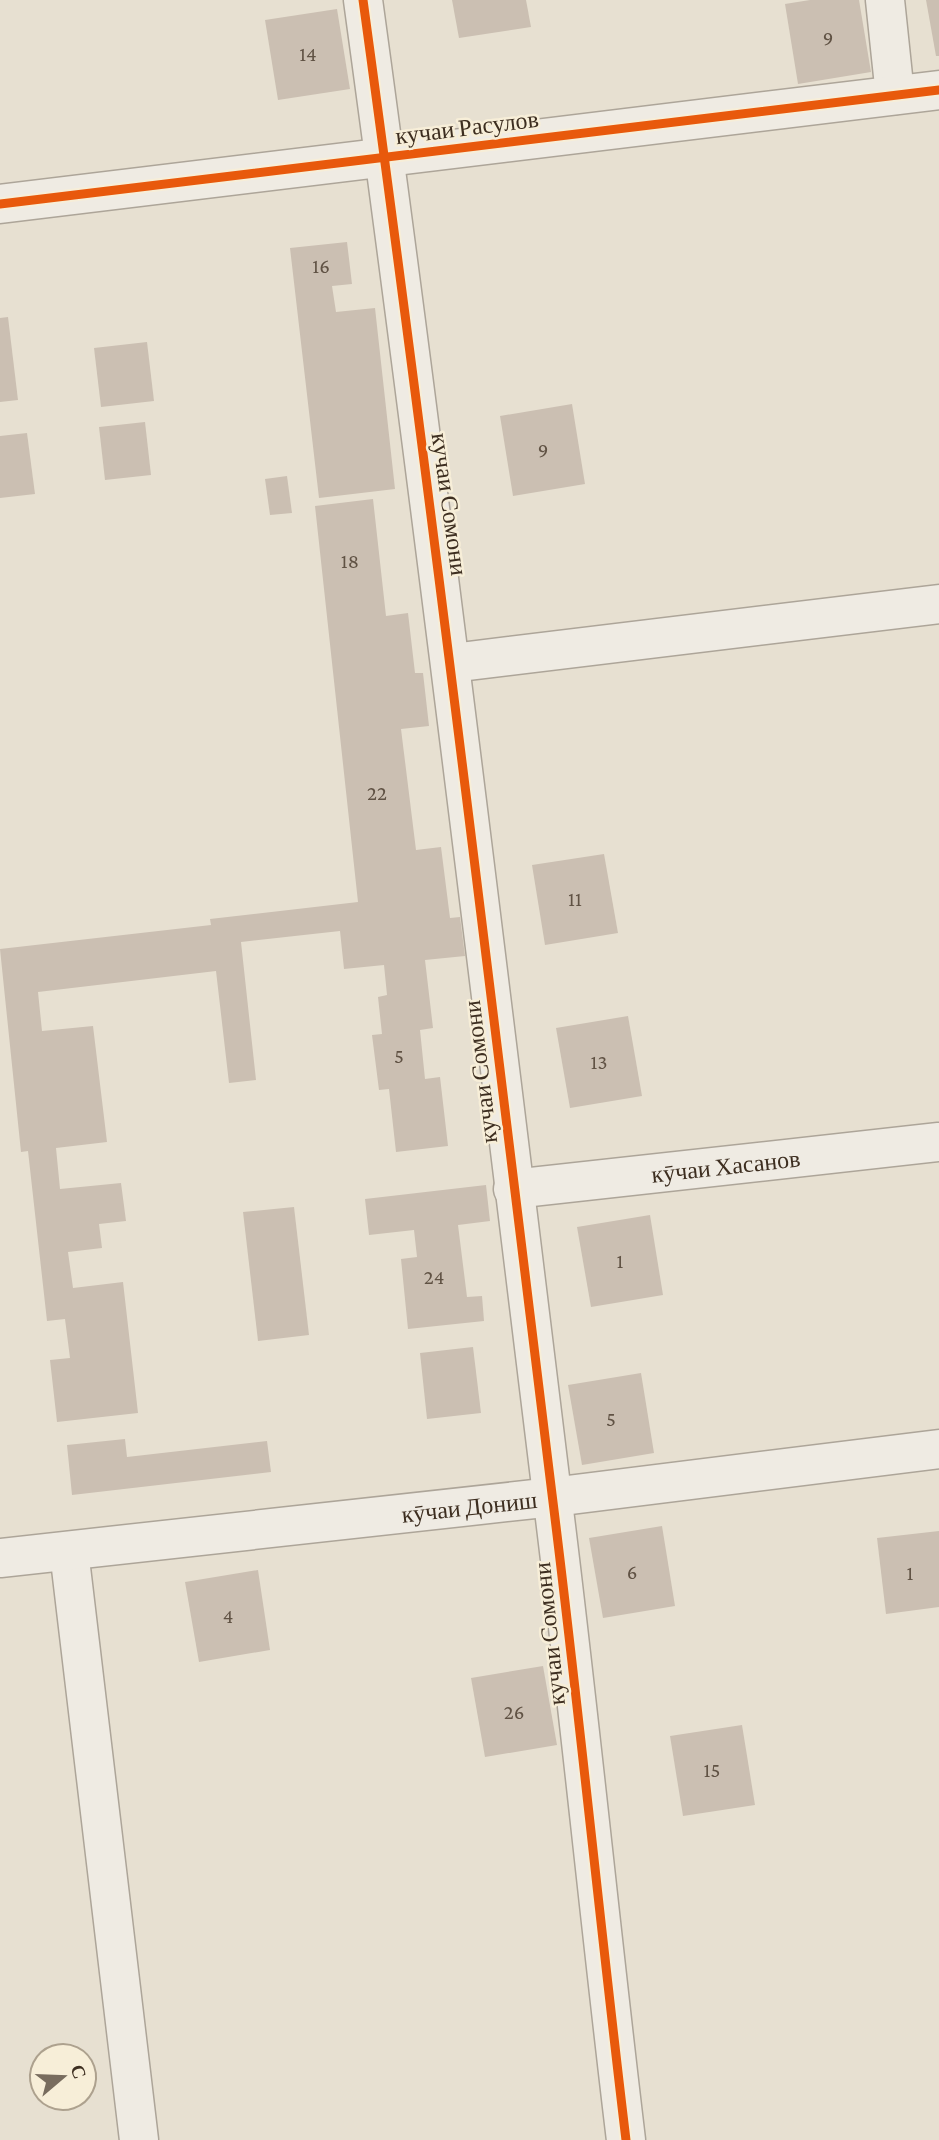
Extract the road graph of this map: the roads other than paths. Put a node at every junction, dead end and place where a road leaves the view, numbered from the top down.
1 (363, 0) edge
2 (885, 0) edge
3 (939, 90) edge
4 (895, 95) junction
5 (384, 156) junction
6 (0, 204) edge
7 (939, 604) edge
8 (452, 663) junction
9 (939, 1142) edge
10 (513, 1189) junction
11 (939, 1450) edge
12 (553, 1497) junction
13 (69, 1551) junction
14 (0, 1558) edge
15 (139, 2140) edge
16 (626, 2140) edge

1 - 5 street, кучаи Сомони
2 - 4 street
3 - 4 street, кучаи Расулов
4 - 5 street, кучаи Расулов
5 - 6 street, кучаи Расулов
5 - 8 street, кучаи Сомони
7 - 8 street
8 - 10 street, кучаи Сомони
9 - 10 street, кӯчаи Хасанов
10 - 12 street, кучаи Сомони
11 - 12 street, кӯчаи Дониш
12 - 13 street, кӯчаи Дониш
12 - 16 street, кучаи Сомони
13 - 14 street, кӯчаи Дониш
13 - 15 street

